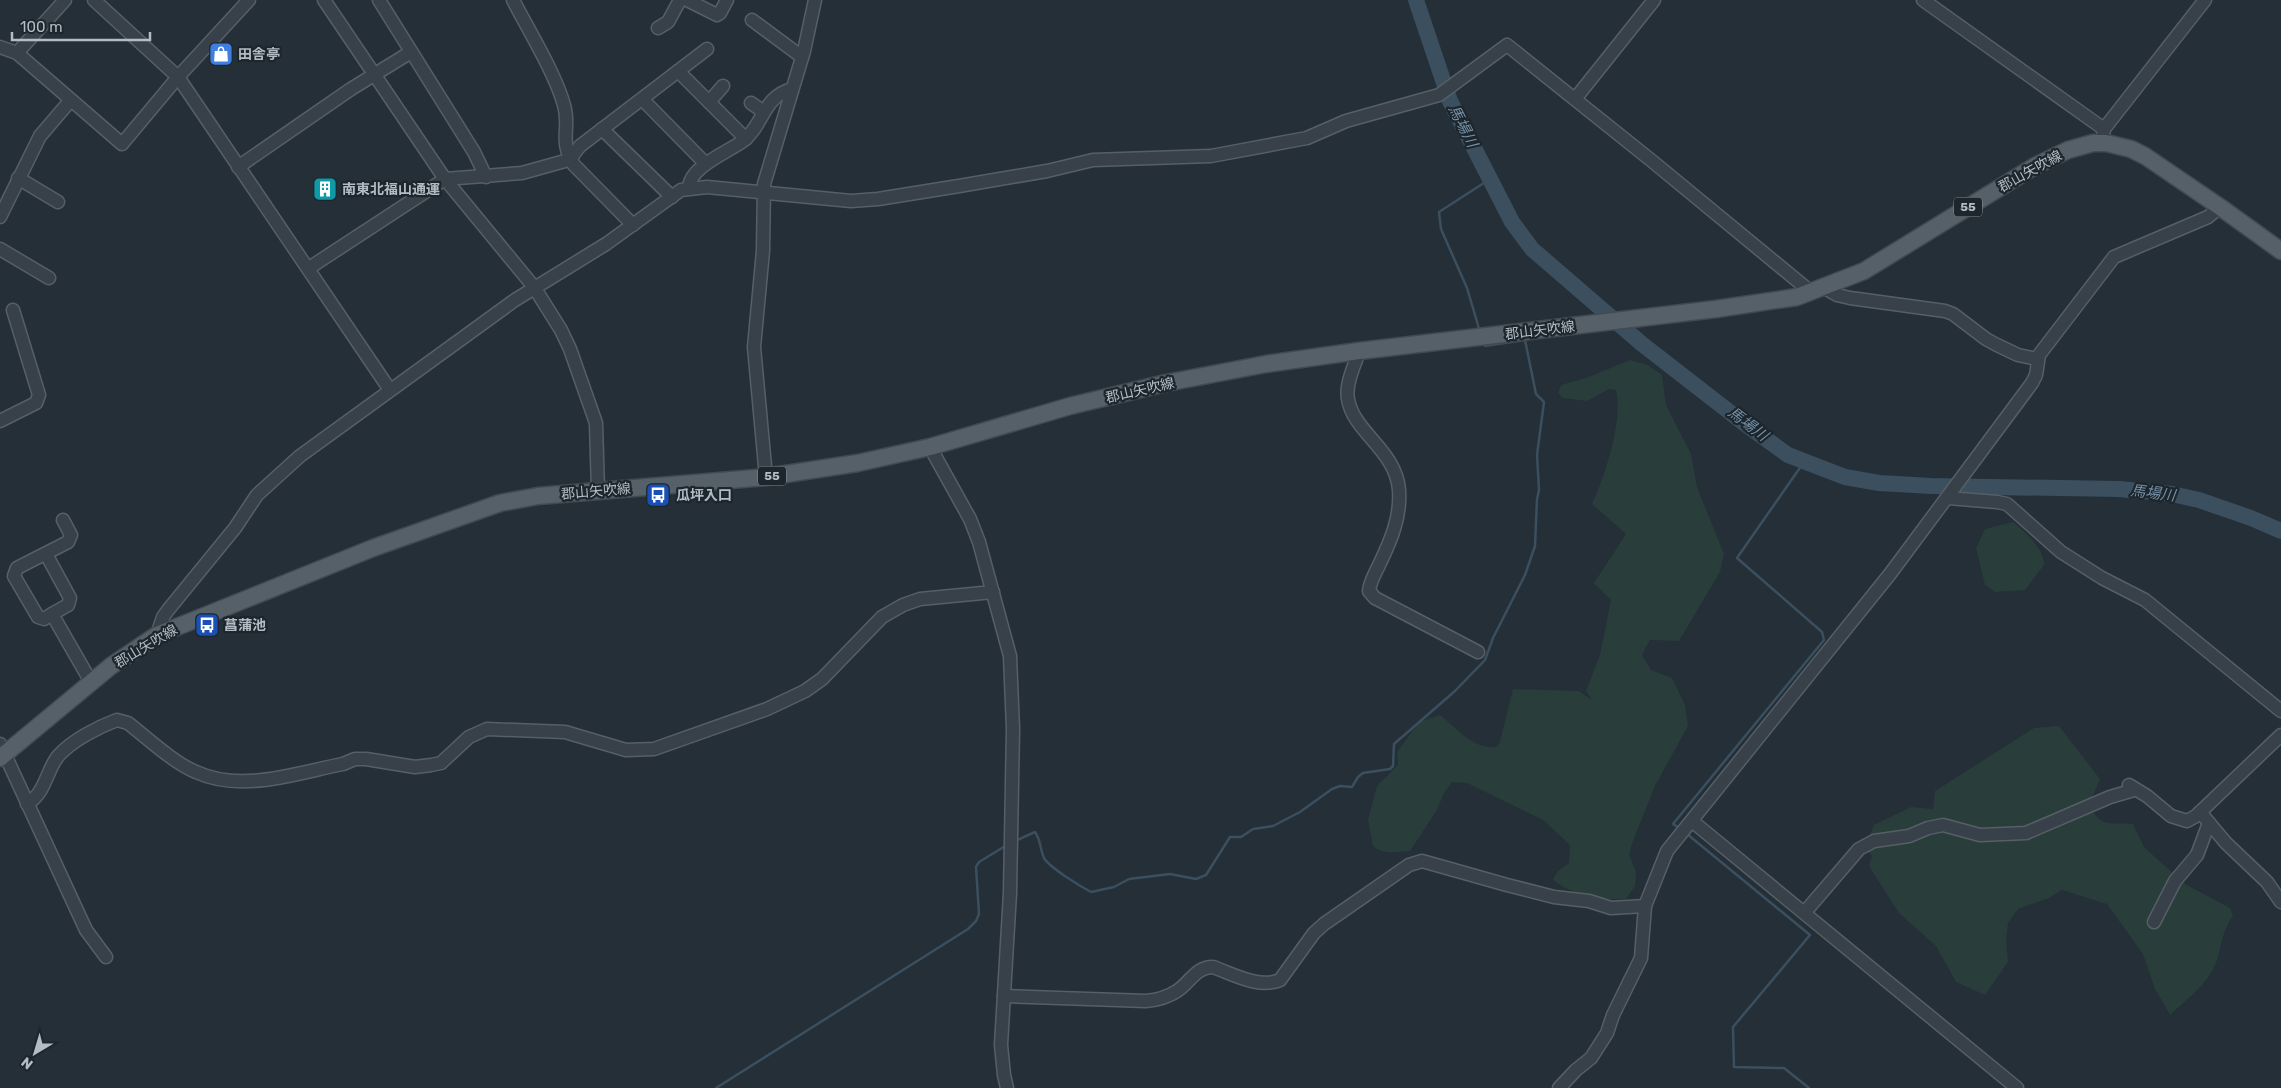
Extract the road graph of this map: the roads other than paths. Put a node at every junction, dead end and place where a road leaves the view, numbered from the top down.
1 (66, 0) edge
2 (94, 0) edge
3 (249, 0) edge
4 (324, 0) edge
5 (379, 0) edge
6 (513, 0) edge
7 (680, 0) edge
8 (688, 0) edge
9 (727, 0) edge
10 (815, 0) edge
11 (1654, 0) edge
12 (1923, 0) edge
13 (2205, 0) edge
14 (752, 20) dead end
15 (658, 28) dead end
16 (0, 47) edge
17 (707, 49) dead end
18 (411, 52) junction
19 (17, 53) junction
20 (802, 57) junction
21 (678, 71) junction
22 (372, 74) junction
23 (178, 77) junction
24 (723, 86) dead end
25 (792, 89) junction
26 (642, 99) junction
27 (1576, 99) junction
28 (70, 101) junction
29 (709, 102) junction
30 (751, 103) dead end
31 (764, 112) junction
32 (602, 129) junction
33 (2103, 136) junction
34 (746, 139) junction
35 (570, 159) junction
36 (706, 164) junction
37 (238, 167) junction
38 (486, 176) junction
39 (18, 178) junction
40 (444, 179) junction
41 (689, 188) junction
42 (763, 191) junction
43 (672, 196) junction
44 (58, 202) dead end
45 (2220, 207) junction
46 (0, 217) edge
47 (633, 225) junction
48 (0, 249) edge
49 (2281, 251) edge
50 (309, 268) junction
51 (49, 278) dead end
52 (534, 287) junction
53 (1817, 290) junction
54 (13, 310) dead end
55 (1359, 351) junction
56 (2037, 359) junction
57 (390, 390) junction
58 (0, 421) edge
59 (930, 447) junction
60 (766, 477) junction
61 (598, 491) junction
62 (1950, 496) junction
63 (63, 520) dead end
64 (46, 554) junction
65 (993, 592) junction
66 (52, 614) junction
67 (157, 635) junction
68 (1478, 652) dead end
69 (91, 682) junction
70 (2281, 711) edge
71 (2281, 735) edge
72 (2, 752) edge
73 (27, 804) junction
74 (2200, 812) junction
75 (1692, 821) junction
76 (2209, 823) junction
77 (2281, 902) edge
78 (1645, 906) junction
79 (1805, 912) junction
80 (2154, 922) dead end
81 (106, 957) dead end
82 (1004, 996) junction
83 (1007, 1088) edge
84 (1559, 1088) edge
85 (2017, 1088) edge

1 - 19 street
2 - 23 street
3 - 23 street
4 - 22 street
5 - 18 street
6 - 35 street
7 - 15 street
8 - 9 street
10 - 20 street
11 - 27 street
12 - 33 street
13 - 33 street
14 - 20 street
16 - 19 street
17 - 21 street
18 - 22 street
18 - 38 street
19 - 28 street
20 - 25 street
21 - 26 street
21 - 29 street
22 - 37 street
22 - 40 street
23 - 28 street
23 - 37 street
24 - 29 street
25 - 31 street
25 - 42 street
26 - 32 street
26 - 36 street
27 - 42 street
27 - 53 street
28 - 39 street
29 - 34 street
30 - 31 street
31 - 34 street
32 - 35 street
32 - 43 street
33 - 45 main road, 郡山矢吹線 / 55
33 - 53 main road, 郡山矢吹線 / 55
34 - 36 street
35 - 38 street
35 - 47 street
36 - 41 street
37 - 50 street
38 - 40 street
39 - 44 street
39 - 46 street
40 - 50 street
40 - 52 street
41 - 42 street
41 - 43 street
42 - 60 street
43 - 47 street
45 - 49 main road, 郡山矢吹線 / 55
45 - 56 street
47 - 52 street
48 - 51 street
50 - 57 street
52 - 57 street
52 - 61 street
53 - 55 main road, 郡山矢吹線 / 55
53 - 56 street
54 - 58 street
55 - 59 main road, 郡山矢吹線 / 55
55 - 68 street
56 - 62 street
57 - 67 street
59 - 60 main road, 郡山矢吹線 / 55
59 - 65 street
60 - 61 main road, 郡山矢吹線 / 55
61 - 67 main road, 郡山矢吹線 / 55
62 - 70 street
62 - 75 street
63 - 64 street
64 - 66 street
64 - 66 street
65 - 73 street
65 - 82 street
66 - 69 street
67 - 69 main road, 郡山矢吹線 / 55
69 - 72 main road, 郡山矢吹線 / 55
71 - 74 street
72 - 73 street
73 - 81 street
74 - 76 street
74 - 79 street
75 - 78 street
75 - 79 street
76 - 77 street
76 - 80 street
78 - 82 street
78 - 84 street
79 - 85 street
82 - 83 street

